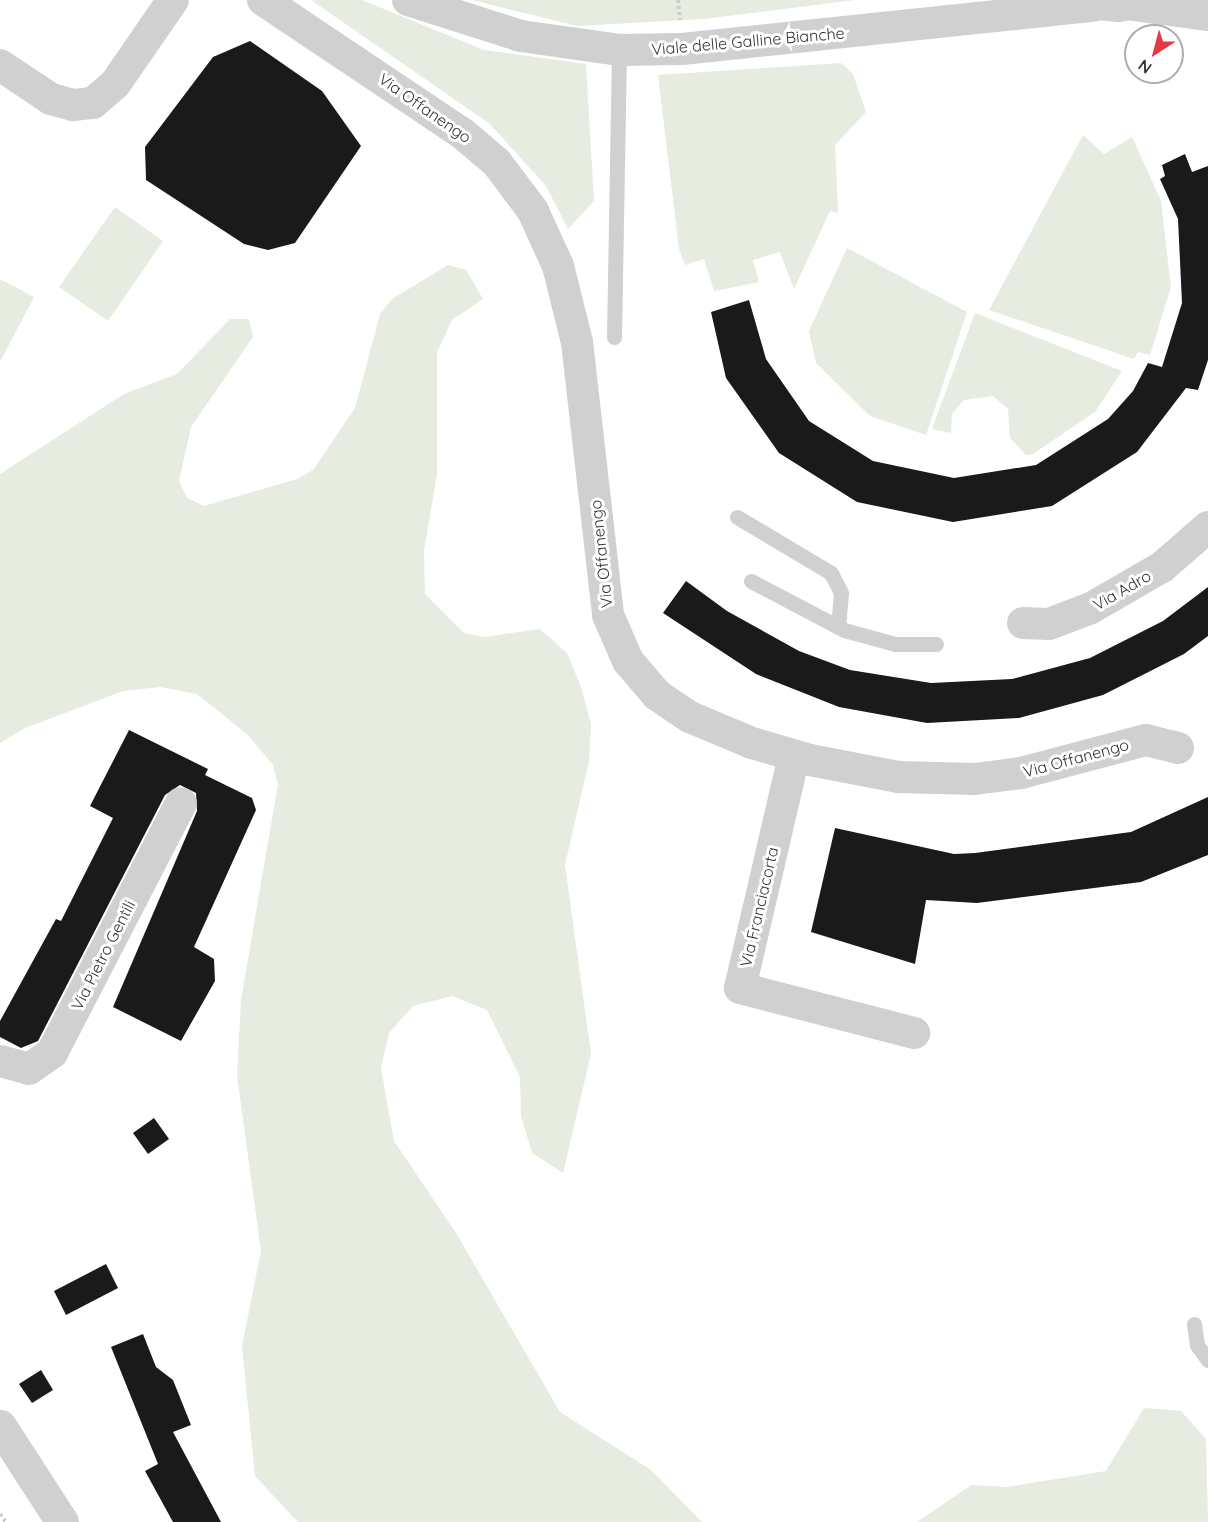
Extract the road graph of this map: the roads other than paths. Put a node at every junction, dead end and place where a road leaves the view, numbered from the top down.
1 (173, 0) edge
2 (263, 0) edge
3 (408, 0) edge
4 (1080, 3) edge
5 (1143, 3) edge
6 (1208, 15) edge
7 (619, 50) junction
8 (0, 64) edge
9 (614, 337) dead end
10 (737, 517) dead end
11 (1208, 527) edge
12 (751, 582) dead end
13 (1023, 623) dead end
14 (838, 627) junction
15 (936, 644) dead end
16 (1178, 748) dead end
17 (795, 756) junction
18 (181, 803) dead end
19 (914, 1033) dead end
20 (0, 1061) edge
21 (1194, 1324) dead end
22 (1208, 1360) edge
23 (0, 1426) edge
24 (62, 1522) edge

1 - 8 street
2 - 17 street, Via Offanengo
3 - 7 street, Viale delle Galline Bianche
4 - 5 street, Viale delle Galline Bianche
4 - 7 street, Viale delle Galline Bianche
5 - 6 street, Viale delle Galline Bianche
7 - 9 lane
10 - 14 lane
11 - 13 street, Via Adro
12 - 14 lane
14 - 15 lane
16 - 17 street, Via Offanengo
17 - 19 street, Via Franciacorta
18 - 20 street, Via Pietro Gentili
21 - 22 lane
23 - 24 street

